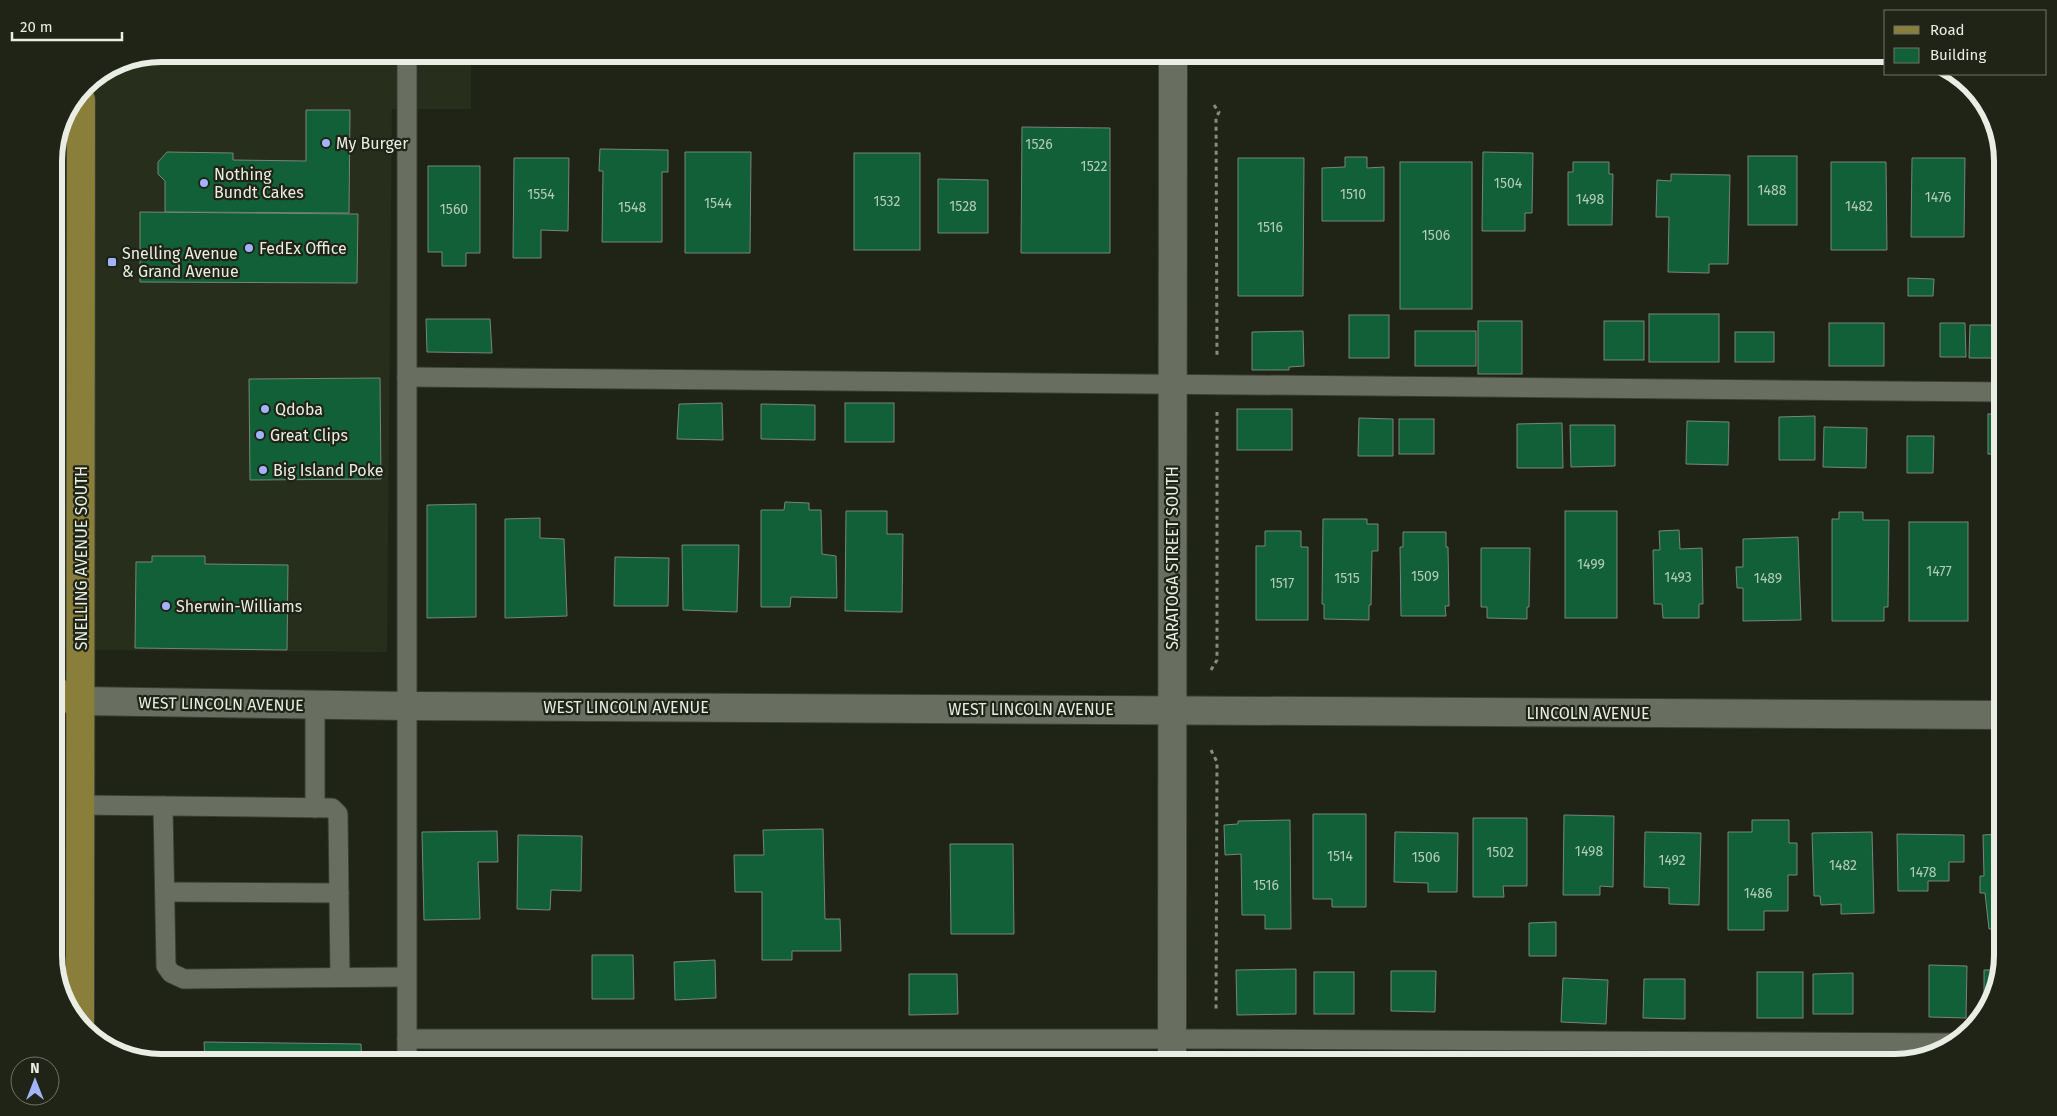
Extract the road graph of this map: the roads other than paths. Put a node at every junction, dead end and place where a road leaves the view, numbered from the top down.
1 (1173, 62) edge
2 (407, 63) edge
3 (82, 103) edge
4 (407, 377) junction
5 (1173, 384) junction
6 (1994, 392) edge
7 (63, 697) edge
8 (80, 701) junction
9 (315, 705) junction
10 (406, 706) junction
11 (1172, 711) junction
12 (1994, 715) edge
13 (79, 805) junction
14 (163, 806) junction
15 (314, 808) junction
16 (165, 892) junction
17 (338, 893) junction
18 (340, 977) junction
19 (406, 977) junction
20 (80, 1010) edge
21 (407, 1039) junction
22 (1939, 1043) edge
23 (1172, 1051) edge
24 (407, 1054) edge

1 - 5 street, SARATOGA STREET SOUTH
2 - 4 lane
3 - 8 main road, SNELLING AVENUE SOUTH
4 - 5 lane
4 - 10 lane
5 - 6 lane
5 - 11 street, SARATOGA STREET SOUTH
7 - 8 main road
8 - 9 street, WEST LINCOLN AVENUE
8 - 13 main road, SNELLING AVENUE SOUTH
9 - 10 street, WEST LINCOLN AVENUE
9 - 15 lane
10 - 11 street, WEST LINCOLN AVENUE
10 - 19 lane
11 - 12 street, LINCOLN AVENUE
11 - 23 street, SARATOGA STREET SOUTH
13 - 14 lane
13 - 20 main road, SNELLING AVENUE SOUTH
14 - 15 lane
14 - 16 lane
15 - 17 lane
16 - 17 lane
16 - 18 lane
17 - 18 lane
18 - 19 lane
19 - 21 lane
21 - 23 lane
21 - 24 lane
22 - 23 lane

